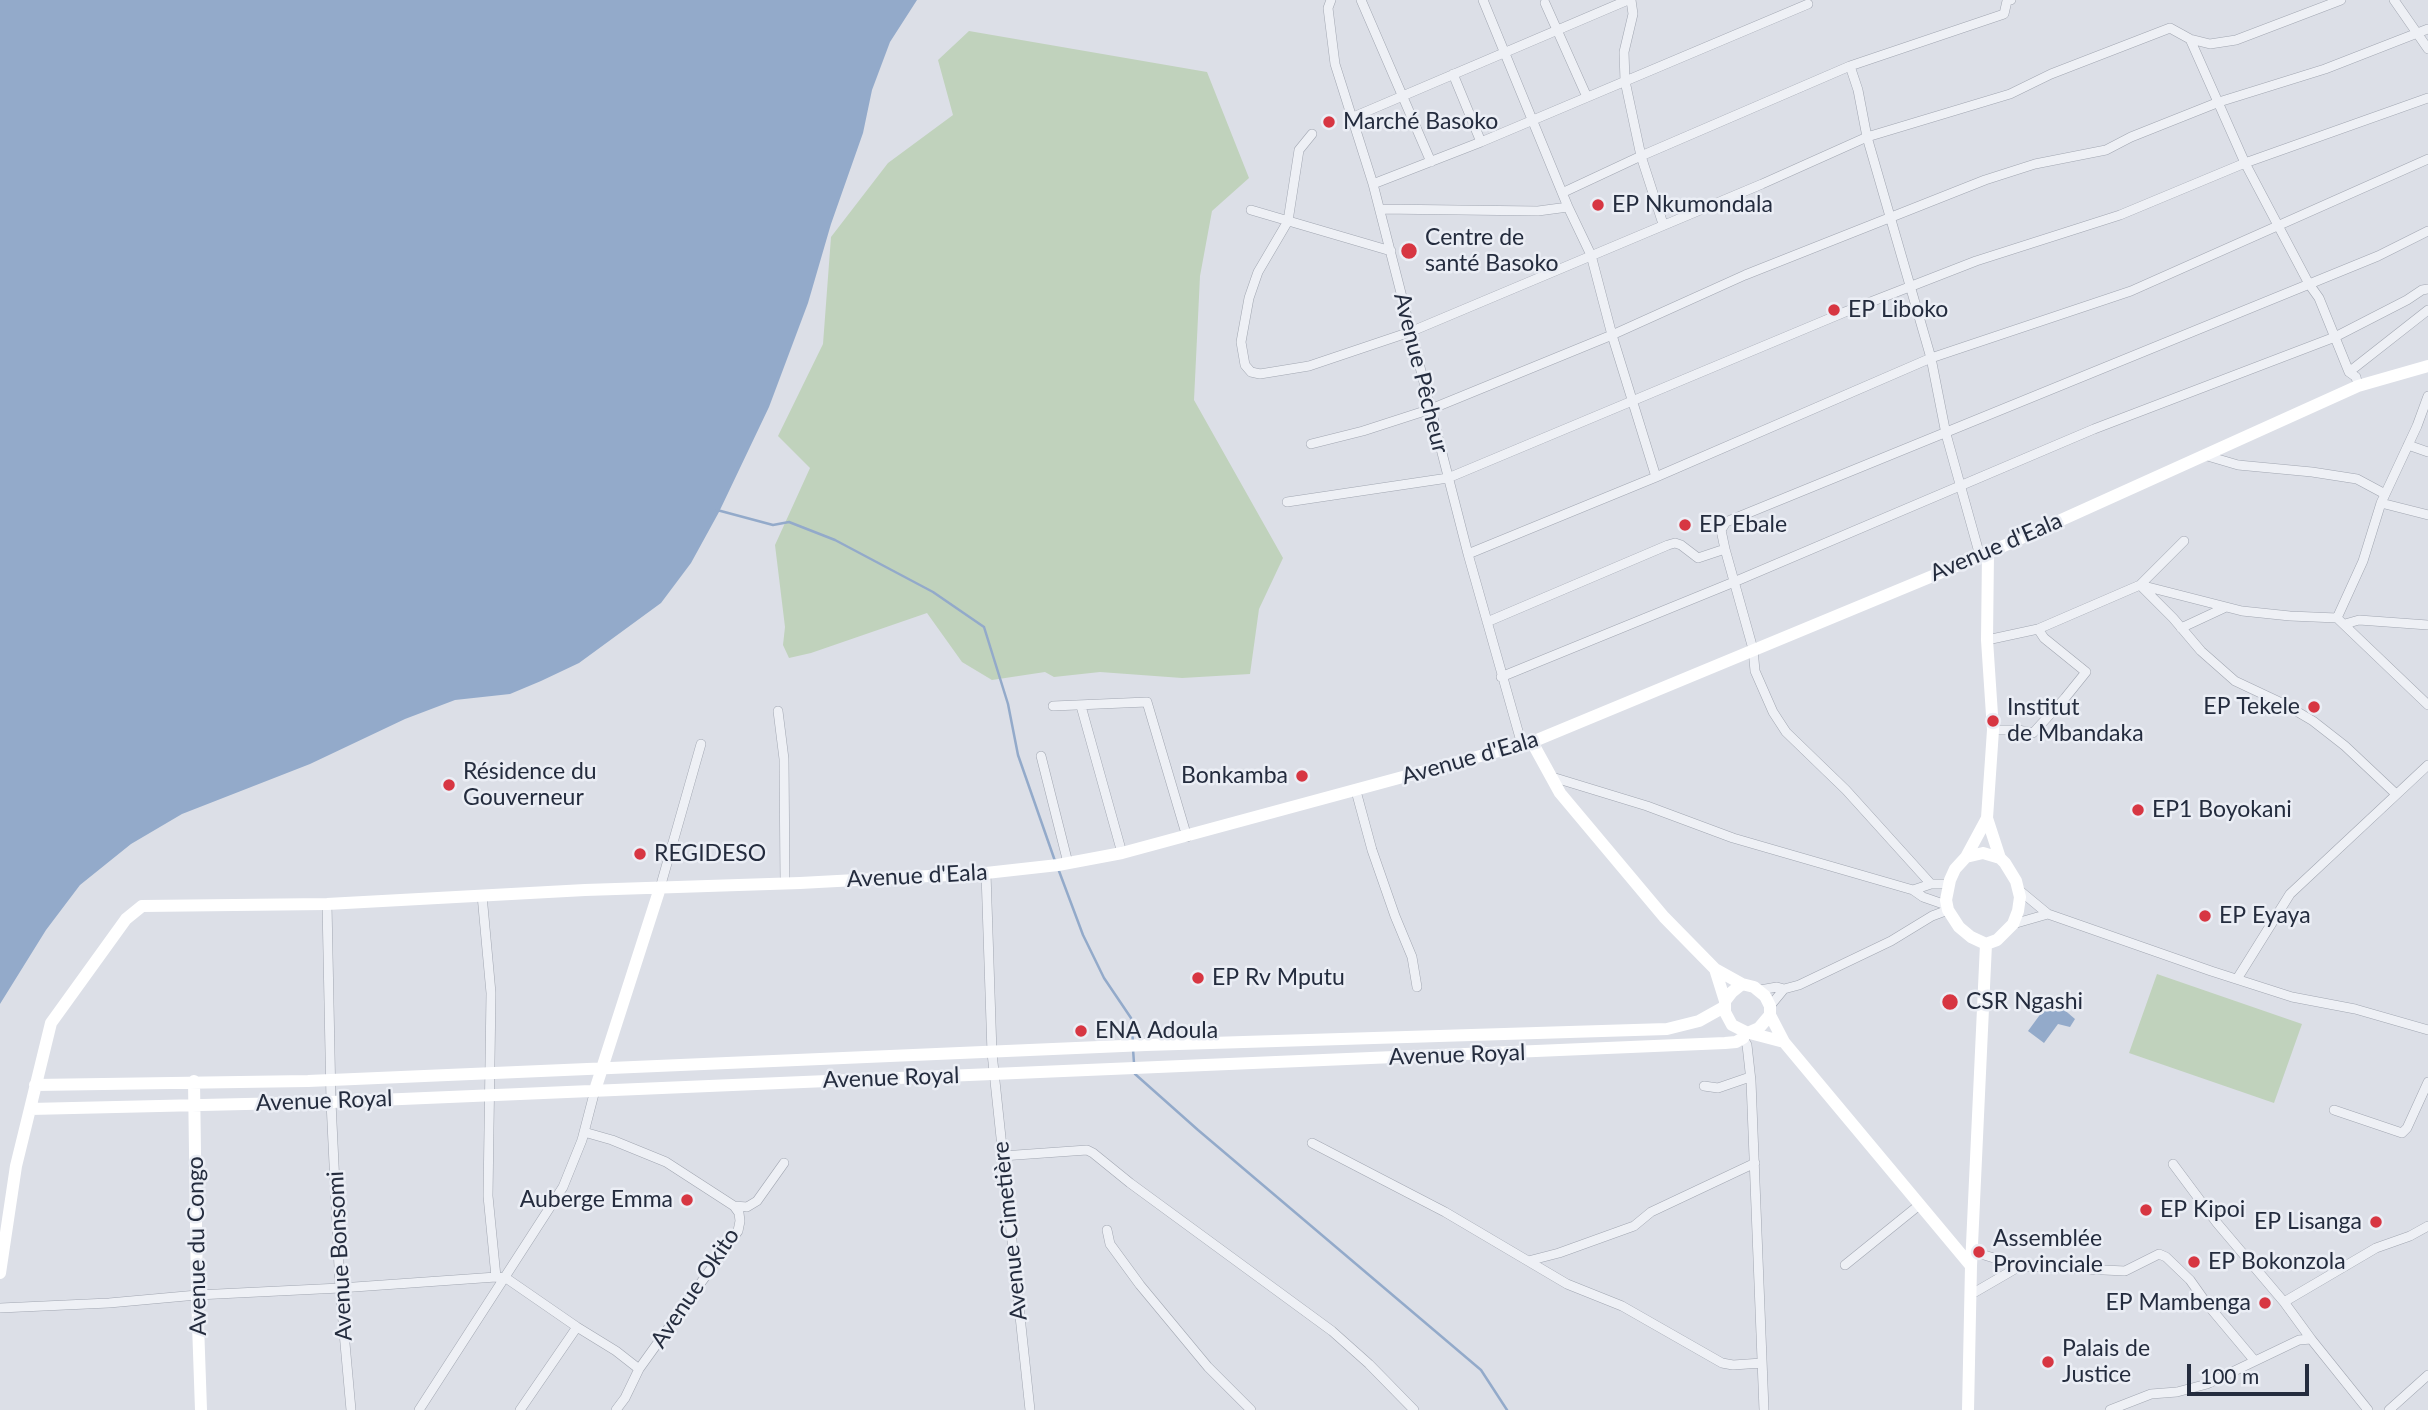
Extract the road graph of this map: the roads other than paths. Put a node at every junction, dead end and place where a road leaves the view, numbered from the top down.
1 (1331, 0) edge
2 (1361, 0) edge
3 (1483, 0) edge
4 (1629, 0) edge
5 (2011, 0) edge
6 (2341, 0) edge
7 (2394, 0) edge
8 (1545, 3) dead end
9 (1808, 4) dead end
10 (2428, 29) edge
11 (1557, 30) junction
12 (2418, 34) junction
13 (2190, 39) junction
14 (2428, 49) edge
15 (1505, 52) junction
16 (1850, 66) junction
17 (1453, 74) junction
18 (1625, 81) junction
19 (1401, 96) junction
20 (1587, 97) junction
21 (2428, 98) edge
22 (2219, 102) junction
23 (1351, 118) junction
24 (1534, 119) junction
25 (1312, 134) dead end
26 (1867, 137) junction
27 (1480, 142) junction
28 (1640, 156) junction
29 (2428, 159) edge
30 (1431, 162) junction
31 (2245, 163) junction
32 (1373, 184) junction
33 (1564, 192) junction
34 (1568, 207) junction
35 (1251, 209) dead end
36 (1380, 209) junction
37 (1892, 216) junction
38 (1288, 221) junction
39 (1663, 224) junction
40 (2279, 226) junction
41 (2428, 231) edge
42 (1391, 251) junction
43 (1591, 255) junction
44 (2309, 284) junction
45 (1912, 287) junction
46 (2428, 289) edge
47 (2428, 310) edge
48 (1410, 332) junction
49 (1612, 335) junction
50 (2335, 337) junction
51 (1931, 358) junction
52 (2428, 366) edge
53 (2349, 372) junction
54 (2358, 386) junction
55 (2428, 396) edge
56 (1634, 402) junction
57 (1430, 409) junction
58 (1946, 434) junction
59 (1311, 444) dead end
60 (2408, 445) junction
61 (2428, 452) edge
62 (2202, 455) junction
63 (1656, 477) junction
64 (1448, 478) junction
65 (1961, 487) junction
66 (2383, 499) junction
67 (1287, 502) dead end
68 (2428, 514) edge
69 (2184, 541) dead end
70 (1725, 549) junction
71 (1468, 554) junction
72 (1984, 554) junction
73 (1734, 582) junction
74 (2140, 585) junction
75 (2224, 608) junction
76 (2341, 621) junction
77 (1487, 622) junction
78 (2428, 625) edge
79 (2181, 628) junction
80 (2038, 629) junction
81 (1987, 640) junction
82 (1753, 649) junction
83 (1501, 677) junction
84 (2428, 705) edge
85 (1053, 706) dead end
86 (1081, 706) junction
87 (778, 711) dead end
88 (1993, 730) junction
89 (701, 744) dead end
90 (1527, 744) junction
91 (1041, 756) dead end
92 (2428, 765) edge
93 (1552, 777) junction
94 (1356, 791) junction
95 (2396, 794) junction
96 (1987, 818) junction
97 (1187, 837) junction
98 (1122, 853) junction
99 (1966, 857) junction
100 (2000, 858) junction
101 (1065, 864) junction
102 (986, 873) junction
103 (785, 883) junction
104 (1931, 884) junction
105 (1948, 884) junction
106 (660, 888) junction
107 (1913, 890) junction
108 (2019, 890) junction
109 (482, 895) junction
110 (327, 904) junction
111 (1947, 908) junction
112 (2048, 914) junction
113 (2013, 923) junction
114 (1986, 944) junction
115 (1714, 969) junction
116 (2237, 979) junction
117 (1742, 984) junction
118 (1417, 986) dead end
119 (1784, 989) junction
120 (1760, 990) junction
121 (1724, 1004) junction
122 (1770, 1011) junction
123 (2428, 1030) edge
124 (1746, 1034) junction
125 (1784, 1042) junction
126 (992, 1053) junction
127 (602, 1067) junction
128 (490, 1073) junction
129 (994, 1074) junction
130 (1750, 1077) junction
131 (331, 1080) junction
132 (194, 1082) junction
133 (2428, 1082) edge
134 (35, 1085) junction
135 (1704, 1086) dead end
136 (595, 1090) junction
137 (491, 1095) junction
138 (331, 1101) junction
139 (194, 1105) junction
140 (30, 1109) junction
141 (2334, 1110) dead end
142 (584, 1132) junction
143 (1312, 1143) dead end
144 (1002, 1156) junction
145 (784, 1163) dead end
146 (1755, 1163) junction
147 (2173, 1164) dead end
148 (757, 1201) junction
149 (734, 1206) junction
150 (1918, 1206) junction
151 (2428, 1226) edge
152 (1107, 1230) dead end
153 (738, 1231) junction
154 (1971, 1251) junction
155 (1528, 1261) junction
156 (1845, 1265) dead end
157 (1971, 1266) junction
158 (2020, 1266) junction
159 (0, 1273) edge
160 (501, 1277) junction
161 (340, 1288) junction
162 (197, 1295) junction
163 (1970, 1295) junction
164 (2284, 1301) junction
165 (0, 1308) edge
166 (577, 1327) junction
167 (2309, 1335) junction
168 (2254, 1360) junction
169 (1762, 1363) junction
170 (639, 1369) junction
171 (2428, 1374) edge
172 (2367, 1407) edge
173 (201, 1410) edge
174 (351, 1410) edge
175 (419, 1410) edge
176 (520, 1410) edge
177 (616, 1410) edge
178 (1030, 1410) edge
179 (1251, 1410) edge
180 (1414, 1410) edge
181 (1764, 1410) edge
182 (1968, 1410) edge
183 (2110, 1410) edge
184 (2353, 1410) edge
185 (2389, 1410) edge

1 - 23 street, Avenue Pêcheur
2 - 19 street
3 - 15 street
4 - 11 street
4 - 18 street
5 - 16 street
6 - 13 street
7 - 12 street
8 - 11 street
9 - 18 street
10 - 12 street
11 - 15 street
11 - 20 street
12 - 14 street
12 - 22 street
13 - 22 street
13 - 26 street
15 - 17 street
15 - 24 street
16 - 26 street
16 - 28 street
17 - 19 street
17 - 27 street
18 - 20 street
18 - 28 street
19 - 23 street
19 - 30 street
20 - 24 street
21 - 31 street
22 - 31 street
22 - 37 street
23 - 32 street, Avenue Pêcheur
24 - 27 street
24 - 33 street
25 - 38 street
26 - 37 street
26 - 39 street
27 - 30 street
28 - 33 street
28 - 39 street
29 - 40 street
30 - 32 street
31 - 40 street
31 - 45 street
32 - 36 street, Avenue Pêcheur
33 - 34 street
34 - 36 street
34 - 43 street
35 - 38 street
36 - 42 street, Avenue Pêcheur
37 - 45 street
37 - 49 street
38 - 42 street
38 - 48 street
39 - 43 street
40 - 44 street
40 - 51 street
41 - 44 street
42 - 48 street, Avenue Pêcheur
43 - 48 street
43 - 49 street
44 - 50 street
44 - 58 street
45 - 51 street
45 - 56 street
46 - 50 street
47 - 53 street
48 - 57 street, Avenue Pêcheur
49 - 56 street
49 - 57 street
50 - 53 street
50 - 65 street
51 - 58 street
51 - 63 street
52 - 54 street, Avenue d'Eala
53 - 54 street
54 - 62 street, Avenue d'Eala
55 - 60 street
56 - 63 street
56 - 64 street
57 - 59 street
57 - 64 street, Avenue Pêcheur
58 - 65 street
58 - 70 street
60 - 61 street
60 - 66 street
62 - 66 street
62 - 72 street, Avenue d'Eala
63 - 71 street
64 - 67 street
64 - 71 street, Avenue Pêcheur
65 - 72 street
65 - 73 street
66 - 68 street
66 - 76 street
69 - 74 street
70 - 73 street
70 - 77 street
71 - 77 street, Avenue Pêcheur
72 - 81 street
72 - 82 street, Avenue d'Eala
73 - 82 street
73 - 83 street
74 - 75 street
74 - 79 street
74 - 80 street
75 - 76 street
75 - 79 street
76 - 78 street
76 - 84 street
77 - 83 street, Avenue Pêcheur
79 - 95 street
80 - 81 street
80 - 88 street
81 - 88 street
82 - 90 street, Avenue d'Eala
82 - 104 street
83 - 90 street, Avenue Pêcheur
85 - 86 street
86 - 97 street
86 - 98 street
87 - 103 street
88 - 96 street
89 - 106 street
90 - 93 street
90 - 94 street, Avenue d'Eala
91 - 101 street
92 - 95 street
93 - 107 street
93 - 115 street
94 - 97 street, Avenue d'Eala
94 - 118 street
95 - 116 street
96 - 99 street
96 - 100 street
97 - 98 street, Avenue d'Eala
98 - 101 street, Avenue d'Eala
99 - 100 street
99 - 105 street
100 - 108 street
101 - 102 street, Avenue d'Eala
102 - 103 street, Avenue d'Eala
102 - 126 street, Avenue Cimetière
103 - 106 street, Avenue d'Eala
104 - 105 street
104 - 107 street
105 - 111 street
106 - 109 street, Avenue d'Eala
106 - 127 street
107 - 111 street
108 - 112 street
108 - 113 street
109 - 110 street, Avenue d'Eala
109 - 128 street
110 - 131 street, Avenue Bonsomi
110 - 134 street, Avenue d'Eala
111 - 114 street
111 - 119 street
112 - 113 street
112 - 116 street
113 - 114 street
114 - 154 street
115 - 117 street
115 - 121 street
116 - 123 street
117 - 120 street
117 - 121 street
119 - 120 street
119 - 122 street
120 - 122 street
121 - 124 street
121 - 126 street, Avenue Royal
122 - 124 street
122 - 125 street
124 - 125 street
124 - 129 street, Avenue Royal
124 - 130 street
125 - 150 street
126 - 127 street, Avenue Royal
126 - 129 street, Avenue Cimetière
127 - 128 street, Avenue Royal
127 - 136 street
128 - 131 street, Avenue Royal
128 - 137 street
129 - 136 street, Avenue Royal
129 - 144 street, Avenue Cimetière
130 - 135 street
130 - 146 street
131 - 132 street, Avenue Royal
131 - 138 street, Avenue Bonsomi
132 - 134 street, Avenue Royal
132 - 139 street, Avenue du Congo
133 - 141 street
134 - 140 street
136 - 137 street, Avenue Royal
136 - 142 street
137 - 138 street, Avenue Royal
137 - 160 street
138 - 139 street, Avenue Royal
138 - 161 street, Avenue Bonsomi
139 - 140 street, Avenue Royal
139 - 162 street, Avenue du Congo
140 - 159 street
142 - 149 street, Avenue Okito
142 - 160 street
143 - 155 street
144 - 178 street, Avenue Cimetière
144 - 180 street
145 - 148 street
146 - 155 street
146 - 169 street
147 - 164 street
148 - 149 street
148 - 153 street
149 - 153 street, Avenue Okito
150 - 156 street
150 - 157 street
151 - 164 street
152 - 179 street
153 - 170 street, Avenue Okito
154 - 157 street
154 - 158 street
155 - 169 street
157 - 163 street
158 - 163 street
158 - 168 street
160 - 161 street
160 - 166 street
160 - 175 street
161 - 162 street
161 - 174 street, Avenue Bonsomi
162 - 165 street
162 - 173 street, Avenue du Congo
163 - 182 street
164 - 167 street
166 - 170 street
166 - 176 street
167 - 168 street
167 - 172 street
168 - 183 street
169 - 181 street
170 - 177 street, Avenue Okito
171 - 185 street
172 - 184 street

